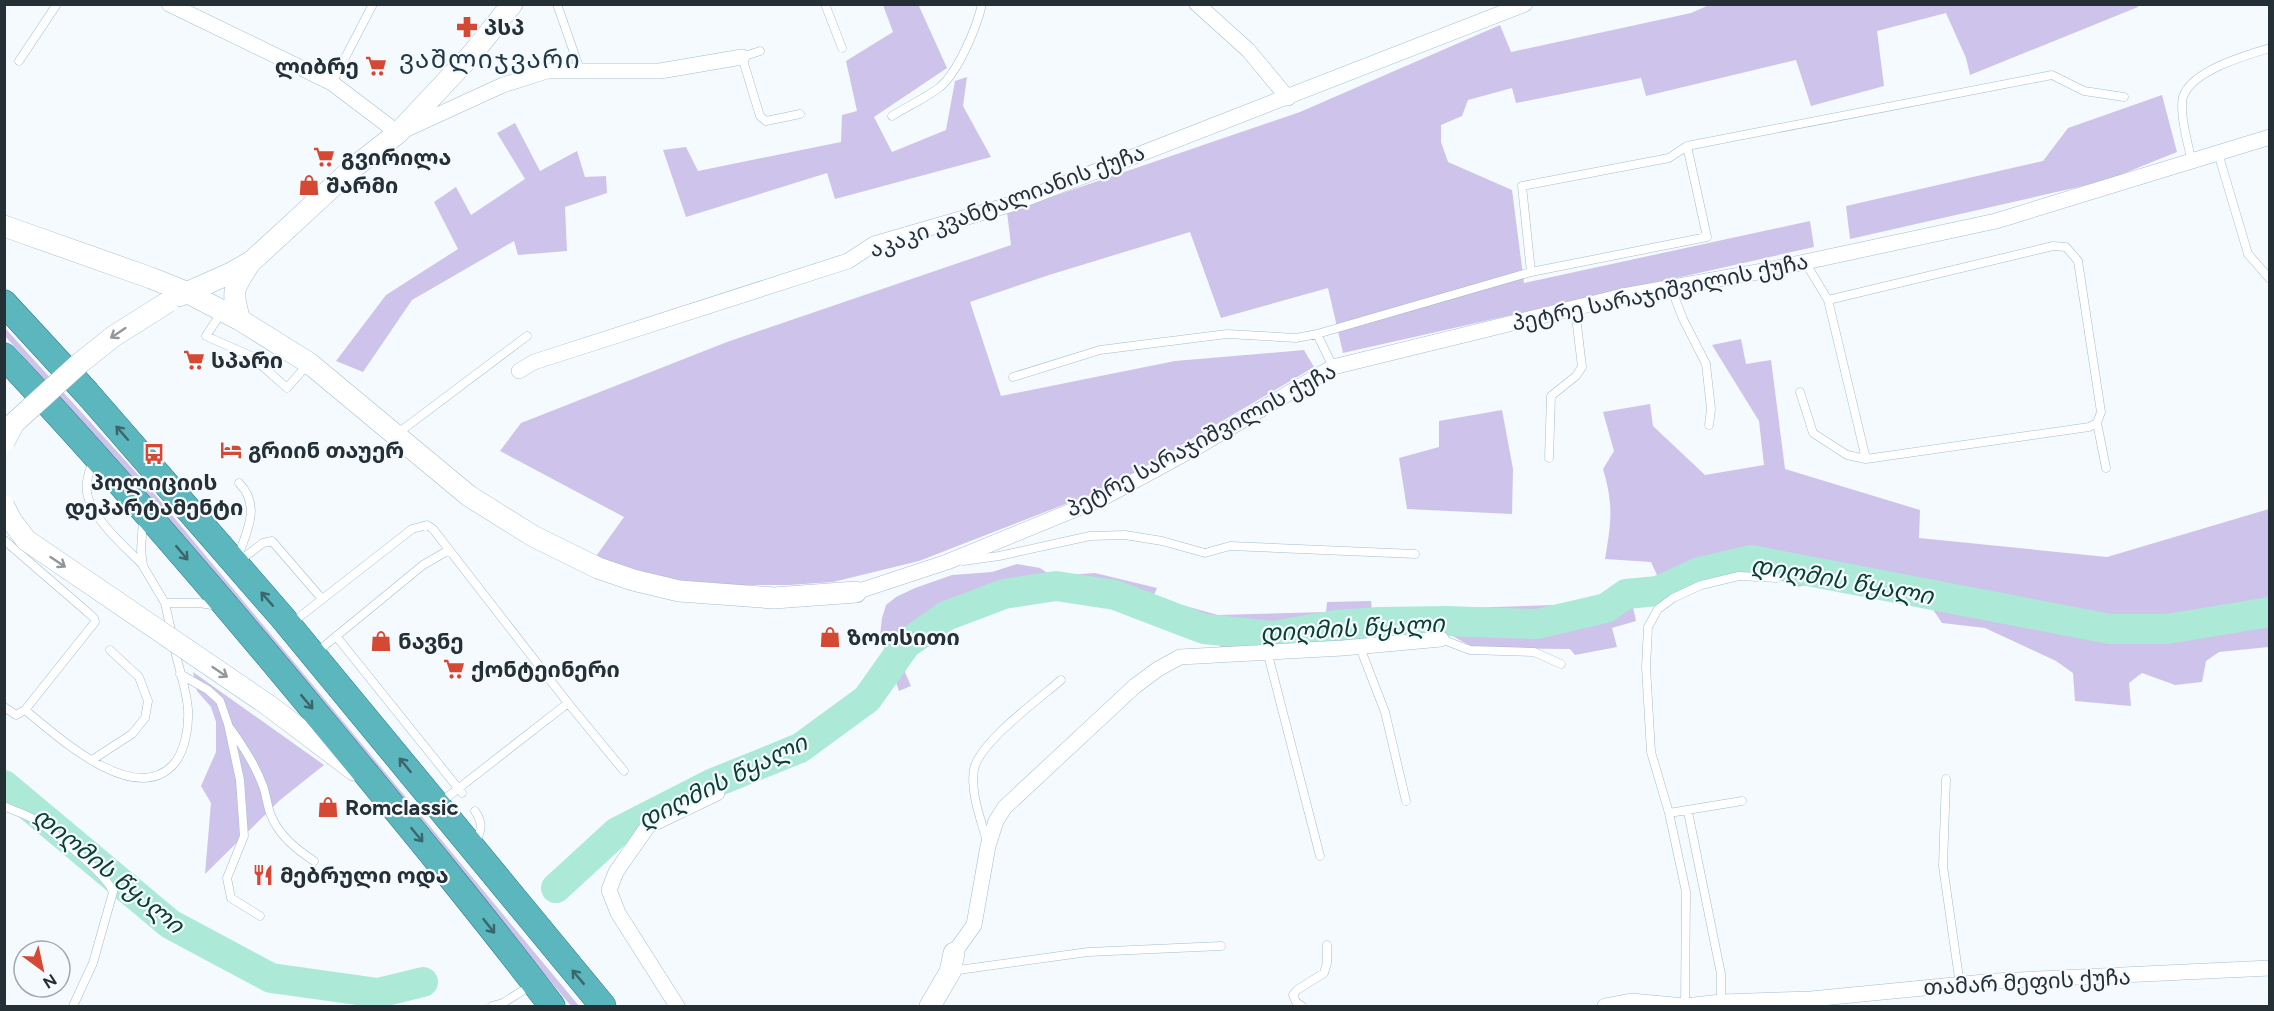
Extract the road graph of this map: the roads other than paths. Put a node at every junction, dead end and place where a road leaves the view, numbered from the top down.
1 (57, 4) edge
2 (373, 4) edge
3 (512, 4) edge
4 (557, 4) edge
5 (825, 4) edge
6 (982, 4) edge
7 (1197, 4) edge
8 (1525, 4) edge
9 (171, 5) edge
10 (843, 48) dead end
11 (2270, 48) edge
12 (760, 51) dead end
13 (742, 57) junction
14 (19, 61) dead end
15 (580, 70) junction
16 (332, 83) junction
17 (2124, 97) dead end
18 (1288, 98) junction
19 (800, 114) dead end
20 (892, 116) dead end
21 (398, 133) junction
22 (2270, 137) edge
23 (1687, 146) junction
24 (2218, 153) junction
25 (2192, 161) junction
26 (4, 226) edge
27 (252, 261) junction
28 (1805, 262) junction
29 (1532, 272) junction
30 (2270, 279) edge
31 (1671, 288) junction
32 (177, 297) junction
33 (1828, 300) junction
34 (4, 303) edge
35 (1575, 308) junction
36 (231, 316) junction
37 (1317, 334) junction
38 (527, 336) dead end
39 (4, 356) edge
40 (309, 363) junction
41 (1334, 367) junction
42 (519, 371) dead end
43 (1013, 377) dead end
44 (1800, 392) dead end
45 (2097, 423) junction
46 (1709, 425) dead end
47 (394, 436) junction
48 (4, 441) edge
49 (94, 453) junction
50 (1549, 458) dead end
51 (1866, 459) junction
52 (2106, 468) dead end
53 (239, 483) dead end
54 (4, 506) edge
55 (144, 508) junction
56 (4, 540) edge
57 (449, 550) junction
58 (1414, 554) dead end
59 (947, 562) junction
60 (236, 564) junction
61 (143, 566) junction
62 (1777, 578) dead end
63 (856, 592) joint
64 (322, 599) junction
65 (165, 603) junction
66 (229, 608) junction
67 (289, 625) junction
68 (336, 636) junction
69 (1441, 639) joint
70 (1359, 645) junction
71 (110, 650) dead end
72 (1267, 651) junction
73 (314, 655) junction
74 (1561, 664) dead end
75 (180, 674) junction
76 (1061, 680) dead end
77 (568, 703) junction
78 (4, 707) edge
79 (25, 710) junction
80 (228, 724) junction
81 (92, 760) junction
82 (624, 771) dead end
83 (1946, 779) dead end
84 (380, 790) junction
85 (460, 791) junction
86 (717, 793) dead end
87 (1406, 801) dead end
88 (1742, 801) dead end
89 (4, 806) edge
90 (438, 806) junction
91 (475, 811) dead end
92 (1688, 812) junction
93 (1669, 813) junction
94 (988, 846) junction
95 (478, 854) junction
96 (1320, 856) dead end
97 (314, 861) dead end
98 (261, 916) dead end
99 (1327, 945) dead end
100 (1221, 946) dead end
101 (952, 962) junction
102 (2270, 969) edge
103 (529, 977) junction
104 (1960, 985) junction
105 (1722, 1002) junction
106 (73, 1006) edge
107 (492, 1006) edge
108 (552, 1006) edge
109 (603, 1006) edge
110 (677, 1006) edge
111 (930, 1006) edge
112 (1302, 1006) edge
113 (1605, 1006) edge
114 (1685, 1006) edge

1 - 14 lane
2 - 16 lane
3 - 21 main road
4 - 15 lane
5 - 10 lane
6 - 20 lane
7 - 18 street
8 - 18 street, აკაკი კვანტალიანის ქუჩა
9 - 16 street
11 - 25 lane
12 - 13 lane
13 - 15 street
13 - 19 lane
15 - 21 street
16 - 21 street
17 - 23 lane
18 - 42 street, აკაკი კვანტალიანის ქუჩა
21 - 27 main road
22 - 24 street, პეტრე სარაჯიშვილის ქუჩა
23 - 29 lane
23 - 29 lane
24 - 25 street, პეტრე სარაჯიშვილის ქუჩა
24 - 30 lane
25 - 28 street, პეტრე სარაჯიშვილის ქუჩა
26 - 32 main road, პეტრე სარაჯიშვილის ქუჩა
27 - 32 main road
27 - 36 main road
28 - 31 street, პეტრე სარაჯიშვილის ქუჩა
28 - 33 lane
29 - 37 lane
31 - 35 street, პეტრე სარაჯიშვილის ქუჩა
31 - 46 lane
32 - 36 main road, პეტრე სარაჯიშვილის ქუჩა
32 -> 48 main road, bridge
33 - 45 lane
33 - 51 lane
60 -> 34 highway
35 - 41 street, პეტრე სარაჯიშვილის ქუჩა
35 - 50 lane
36 - 40 main road, პეტრე სარაჯიშვილის ქუჩა
36 - 40 lane
37 - 41 lane
37 - 43 lane
38 - 47 lane
39 - 49 highway
40 - 47 main road, პეტრე სარაჯიშვილის ქუჩა
41 - 59 street, პეტრე სარაჯიშვილის ქუჩა
44 - 51 lane
45 - 51 lane
45 - 52 lane
47 - 63 main road, პეტრე სარაჯიშვილის ქუჩა
49 - 55 highway
49 - 61 lane
53 - 60 lane
54 -> 84 main road, bridge
55 - 61 lane
55 -> 66 highway
56 - 79 lane
57 - 64 lane
57 - 68 lane
57 - 77 lane
58 - 59 lane
59 - 63 street, პეტრე სარაჯიშვილის ქუჩა
60 - 64 lane
67 -> 60 highway
61 - 65 lane
62 - 93 lane
64 - 67 lane
65 - 66 lane
65 - 75 lane
66 -> 84 highway
67 - 73 highway
68 - 73 lane
68 - 85 lane
69 - 70 street
69 - 74 lane
70 - 72 street
70 - 87 lane
71 - 81 lane
72 - 94 street
72 - 96 lane
90 -> 73 highway
75 - 80 lane
75 - 81 lane
76 - 94 lane
77 - 82 lane
77 - 85 lane
78 - 79 lane
79 - 81 lane
80 - 97 lane
80 - 98 lane
83 - 104 lane
84 -> 103 highway
85 - 90 lane
86 - 110 street
88 - 92 lane
89 - 106 lane
90 - 95 highway
91 - 95 lane
92 - 93 lane
92 - 105 lane
93 - 114 lane
94 - 101 street
109 -> 95 highway
99 - 112 lane
100 - 101 lane
101 - 111 main road
102 - 104 street, თამარ მეფის ქუჩა
103 - 107 lane
103 - 108 highway
104 - 105 street, თამარ მეფის ქუჩა
105 - 114 street, თამარ მეფის ქუჩა
113 - 114 street, თამარ მეფის ქუჩა

